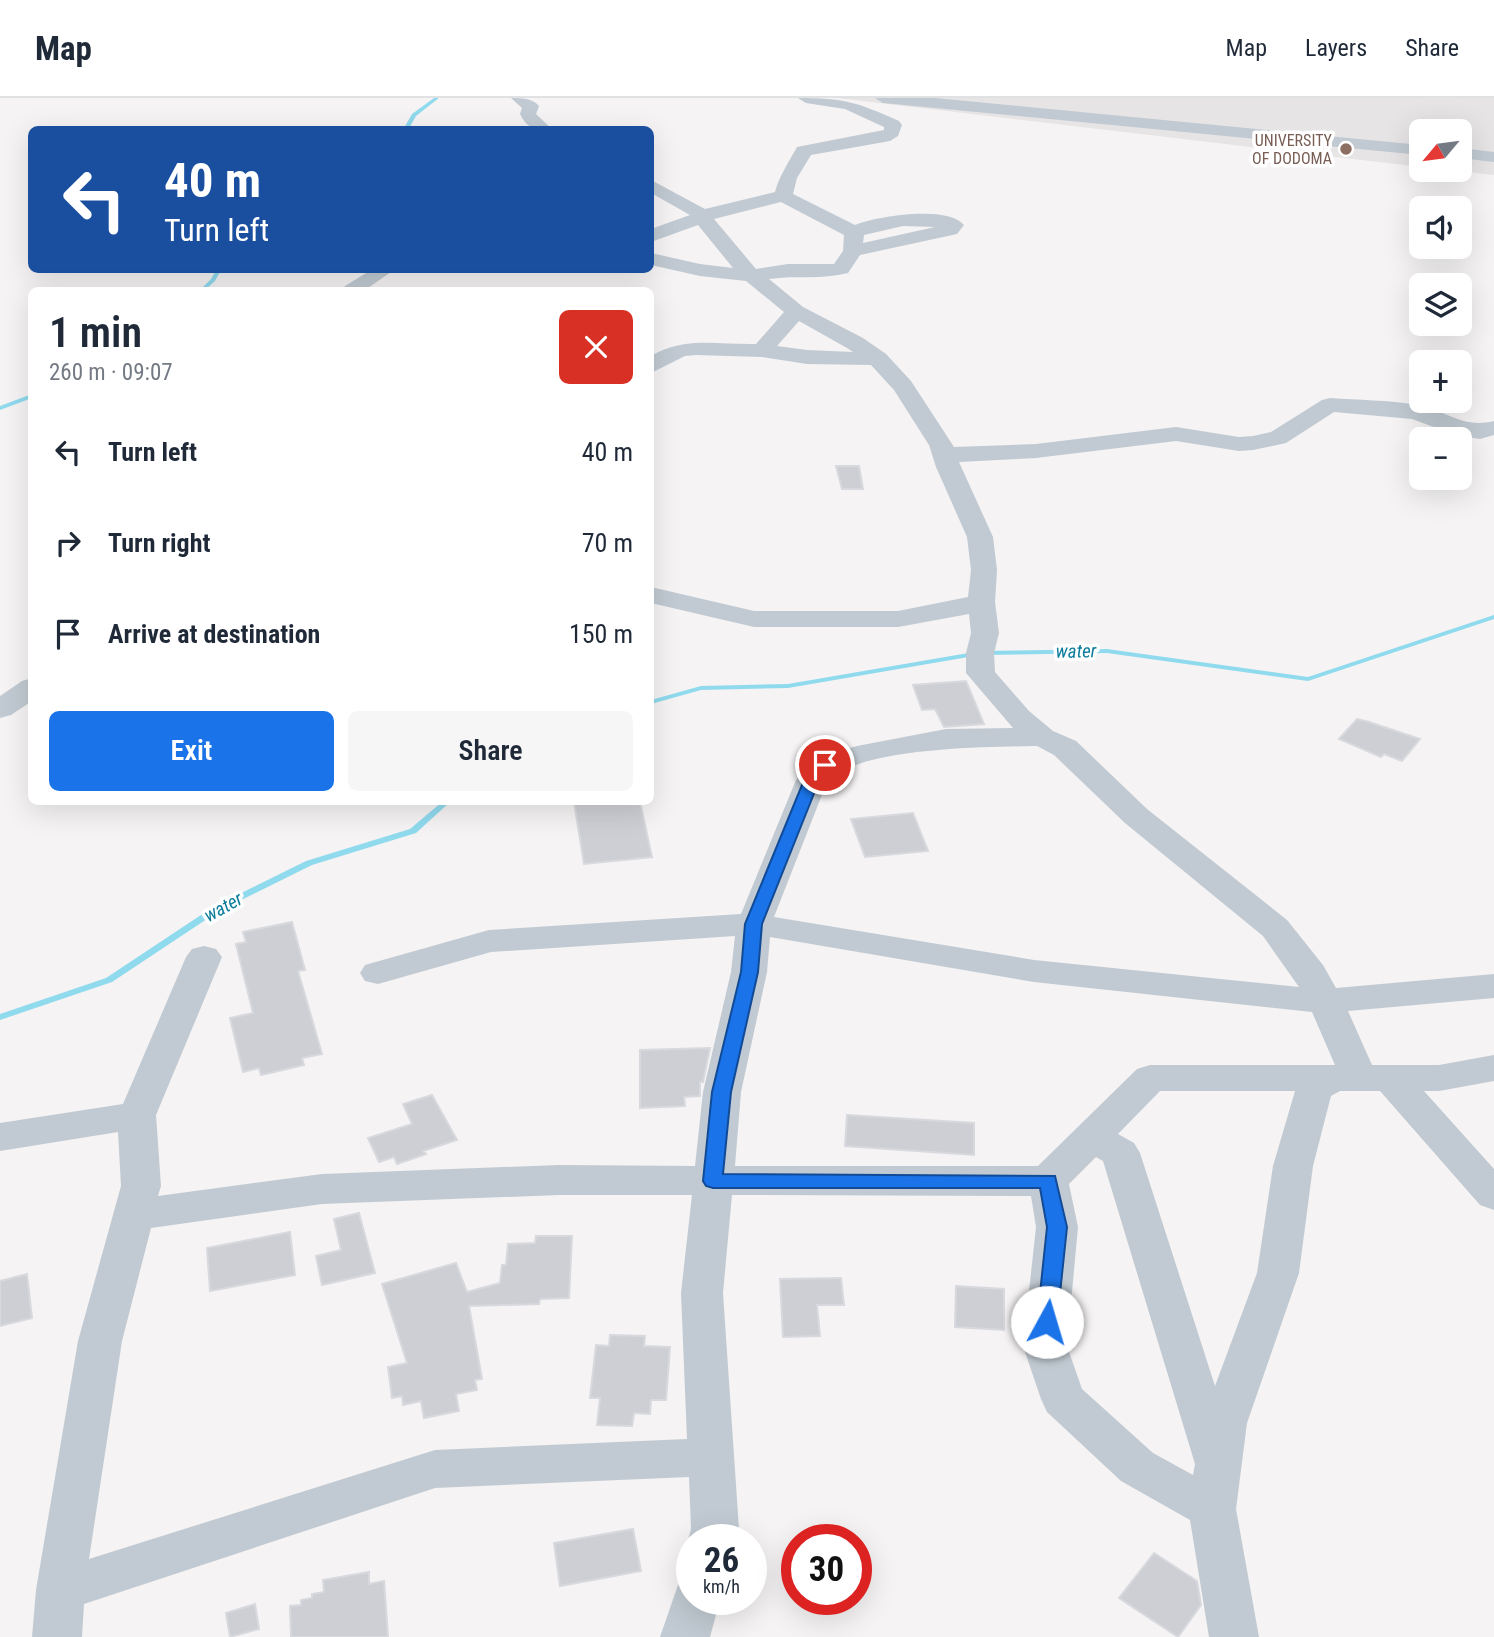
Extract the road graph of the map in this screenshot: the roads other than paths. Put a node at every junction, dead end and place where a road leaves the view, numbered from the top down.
1 (519, 98) edge
2 (806, 98) edge
3 (883, 98) edge
4 (538, 126) edge
5 (1409, 149) edge
6 (1472, 154) edge
7 (1494, 157) edge
8 (654, 188) edge
9 (783, 196) junction
10 (703, 219) junction
11 (654, 235) edge
12 (855, 244) junction
13 (654, 260) edge
14 (379, 273) edge
15 (753, 276) junction
16 (357, 287) edge
17 (805, 302) junction
18 (762, 350) junction
19 (877, 359) junction
20 (654, 364) edge
21 (1494, 428) edge
22 (944, 455) junction
23 (654, 596) edge
24 (981, 602) junction
25 (28, 690) edge
26 (0, 709) edge
27 (1042, 737) junction
28 (754, 924) junction
29 (204, 957) dead end
30 (379, 973) dead end
31 (1494, 986) edge
32 (1324, 1001) junction
33 (1494, 1068) edge
34 (1364, 1078) junction
35 (137, 1115) junction
36 (1092, 1136) junction
37 (0, 1137) edge
38 (713, 1181) junction
39 (1048, 1181) junction
40 (1494, 1195) edge
41 (133, 1214) junction
42 (711, 1457) junction
43 (1218, 1466) junction
44 (1212, 1509) junction
45 (715, 1524) edge
46 (60, 1590) junction
47 (691, 1615) edge
48 (57, 1637) edge
49 (685, 1637) edge
50 (1234, 1637) edge

1 - 4 street
2 - 9 street
3 - 5 street
6 - 7 street
8 - 10 street
9 - 10 street
9 - 12 street
10 - 11 street
10 - 15 street
12 - 15 street
12 - 17 street
13 - 15 street
14 - 16 street
15 - 17 street
17 - 18 street
17 - 19 street
18 - 19 street
18 - 20 street
19 - 22 street
21 - 22 street
22 - 24 street
23 - 24 street
24 - 27 street
25 - 26 street
27 - 28 street
27 - 32 street
28 - 30 street
28 - 32 street
28 - 38 street
29 - 35 street
31 - 32 street
32 - 34 street
33 - 34 street
34 - 36 street
34 - 40 street
34 - 43 street
35 - 37 street
35 - 41 street
36 - 39 street
36 - 43 street
38 - 39 street
38 - 41 street
38 - 42 street
39 - 44 street
41 - 46 street
42 - 45 street
42 - 46 street
43 - 44 street
44 - 50 street
46 - 48 street
47 - 49 street

